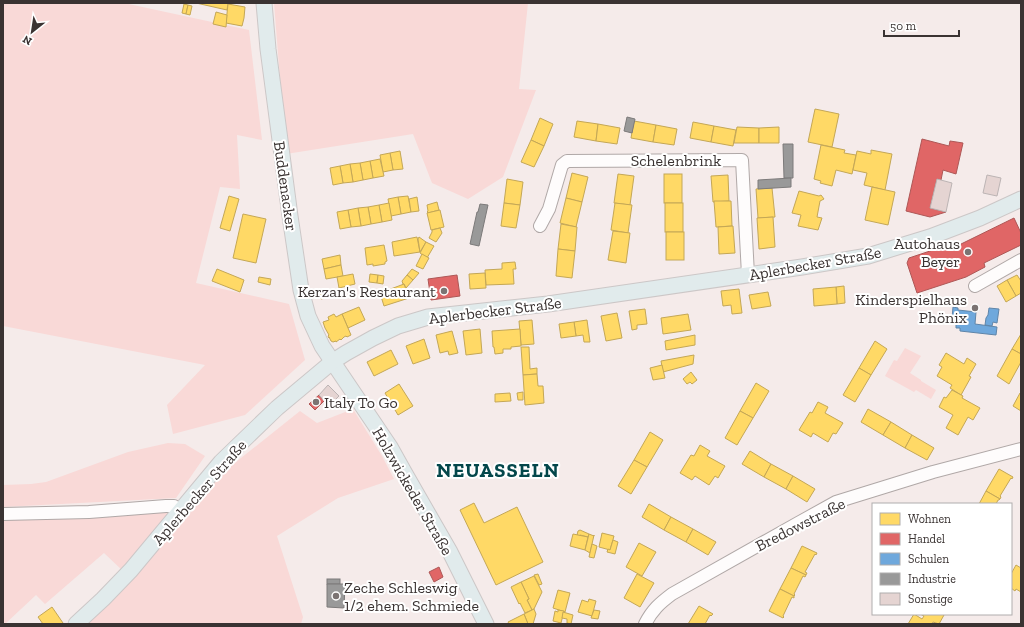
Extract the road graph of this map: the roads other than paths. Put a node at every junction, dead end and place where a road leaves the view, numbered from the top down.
1 (264, 3) edge
2 (1021, 199) edge
3 (540, 226) dead end
4 (1021, 260) edge
5 (748, 274) junction
6 (975, 286) dead end
7 (332, 362) junction
8 (1021, 449) edge
9 (180, 511) junction
10 (3, 514) edge
11 (76, 624) edge
12 (486, 624) edge
13 (645, 624) edge

1 - 7 main road, Buddenacker
2 - 5 main road, Aplerbecker Straße
3 - 5 street, Schelenbrink
4 - 6 street
5 - 7 main road, Aplerbecker Straße
7 - 9 main road, Aplerbecker Straße
7 - 12 main road, Holzwickeder Straße
8 - 13 street, Bredowstraße
9 - 10 street
9 - 11 main road, Aplerbecker Straße

